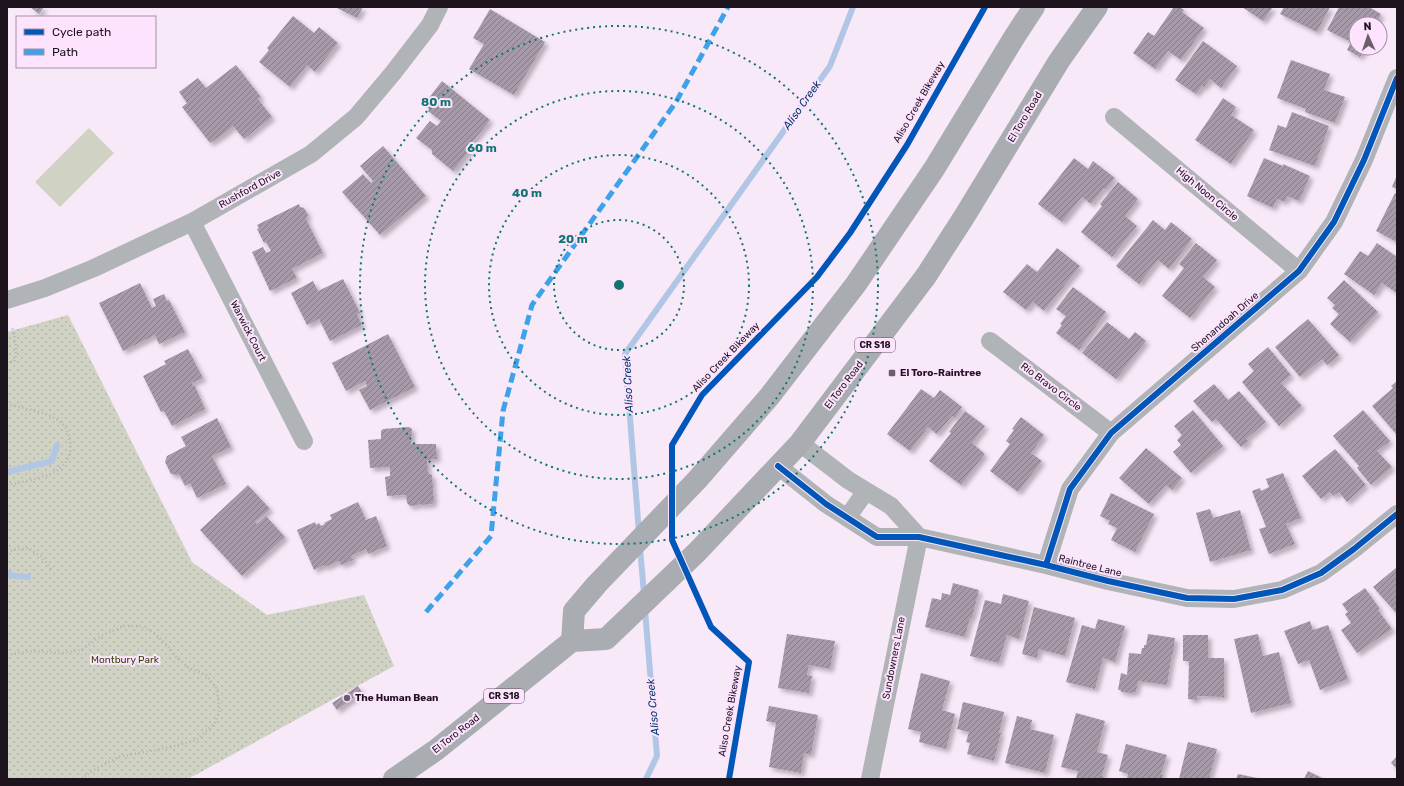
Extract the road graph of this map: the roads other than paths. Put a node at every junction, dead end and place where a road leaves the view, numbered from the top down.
1 (439, 7) edge
2 (1034, 7) edge
3 (1097, 7) edge
4 (1397, 78) edge
5 (1114, 117) dead end
6 (192, 222) junction
7 (1299, 271) junction
8 (7, 300) edge
9 (990, 341) dead end
10 (1111, 433) junction
11 (304, 441) dead end
12 (800, 443) junction
13 (778, 466) junction
14 (866, 491) junction
15 (1397, 514) edge
16 (847, 518) junction
17 (919, 537) junction
18 (1046, 565) junction
19 (572, 641) junction
20 (874, 778) edge
21 (394, 779) edge

1 - 6 street, Rushford Drive
2 - 19 main road
3 - 12 main road, El Toro Road / CR S18
4 - 7 street, Shenandoah Drive
5 - 7 street, High Noon Circle
6 - 8 street, Rushford Drive
6 - 11 street, Warwick Court
7 - 10 street, Shenandoah Drive
9 - 10 street, Rio Bravo Circle
10 - 18 street, Shenandoah Drive
12 - 13 main road, El Toro Road / CR S18
12 - 14 street
13 - 16 street, Raintree Lane
13 - 19 main road, El Toro Road / CR S18
14 - 16 street
14 - 17 street
15 - 18 street, Raintree Lane
16 - 17 street, Raintree Lane
17 - 18 street, Raintree Lane
17 - 20 street, Sundowners Lane
19 - 21 main road, El Toro Road / CR S18

